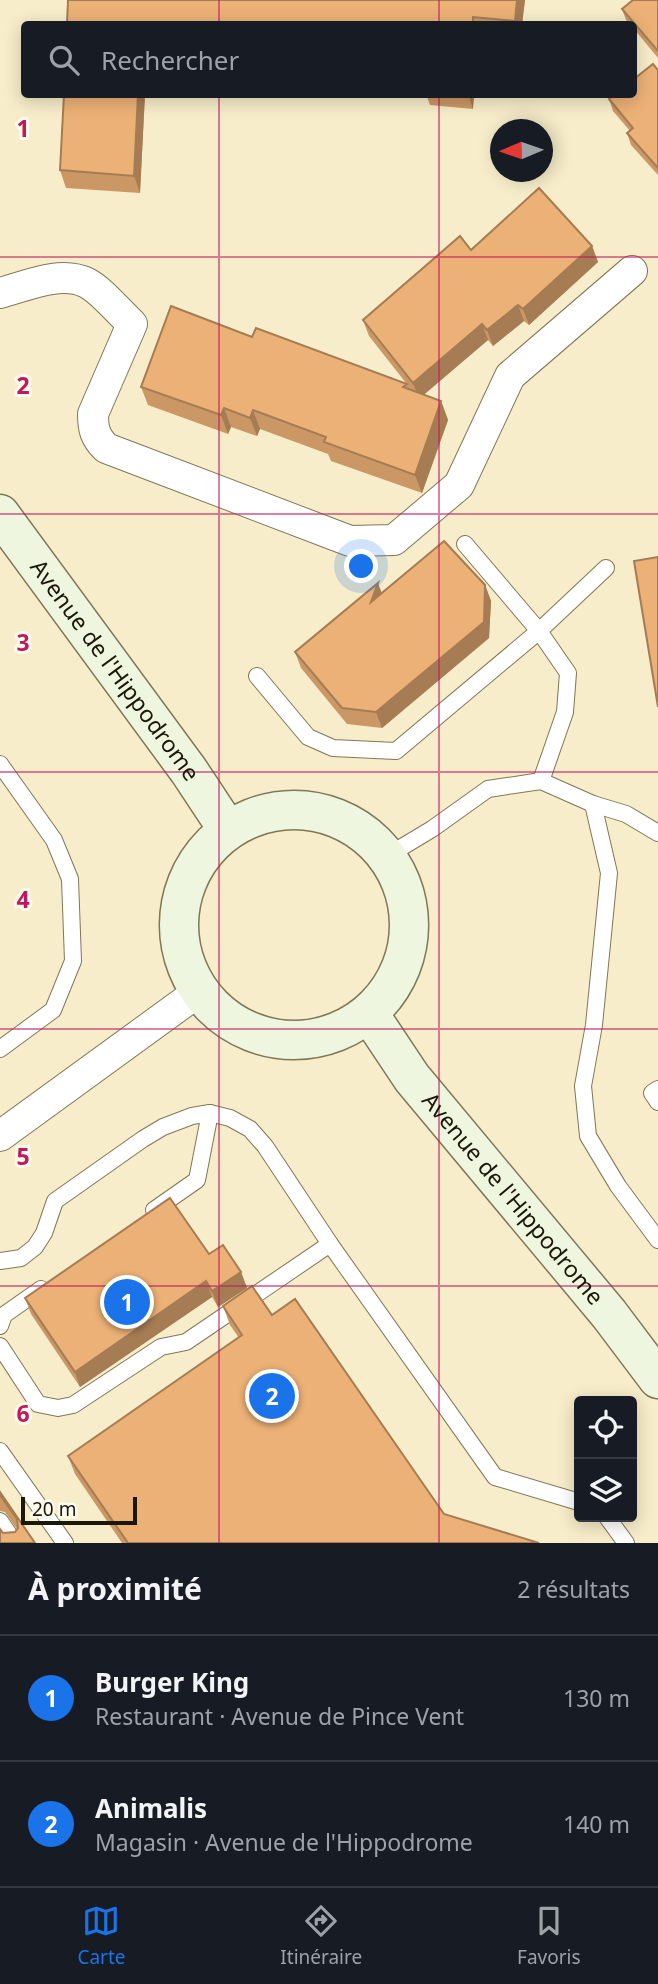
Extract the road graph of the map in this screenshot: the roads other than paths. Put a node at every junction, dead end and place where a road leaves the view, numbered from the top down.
1 (632, 271) dead end
2 (0, 293) edge
3 (0, 514) edge
4 (465, 544) dead end
5 (606, 568) dead end
6 (539, 631) junction
7 (257, 676) dead end
8 (0, 764) edge
9 (541, 780) junction
10 (593, 804) junction
11 (228, 830) junction
12 (658, 833) edge
13 (387, 856) junction
14 (198, 992) junction
15 (370, 1015) junction
16 (0, 1049) edge
17 (658, 1089) edge
18 (658, 1102) edge
19 (210, 1114) junction
20 (0, 1136) edge
21 (141, 1220) edge
22 (658, 1240) edge
23 (330, 1244) junction
24 (0, 1261) edge
25 (50, 1283) edge
26 (0, 1326) edge
27 (0, 1346) edge
28 (658, 1379) edge
29 (0, 1451) edge
30 (574, 1501) edge
31 (0, 1521) edge
32 (611, 1522) edge
33 (15, 1543) edge
34 (65, 1543) edge
35 (626, 1543) edge

1 - 2 street
3 - 11 main road, Avenue de l'Hippodrome
4 - 6 lane
5 - 6 lane
6 - 7 lane
6 - 9 lane
8 - 16 lane
9 - 10 lane
9 - 13 lane
10 - 12 lane
10 - 22 lane
11 - 13 main road
11 - 14 main road
13 - 15 main road
14 - 15 main road
14 - 20 street
15 - 28 main road, Avenue de l'Hippodrome
17 - 18 lane
19 - 21 lane
19 - 23 lane
19 - 24 lane
23 - 27 lane
23 - 30 lane
25 - 26 lane
29 - 34 lane
31 - 33 lane
32 - 35 lane

